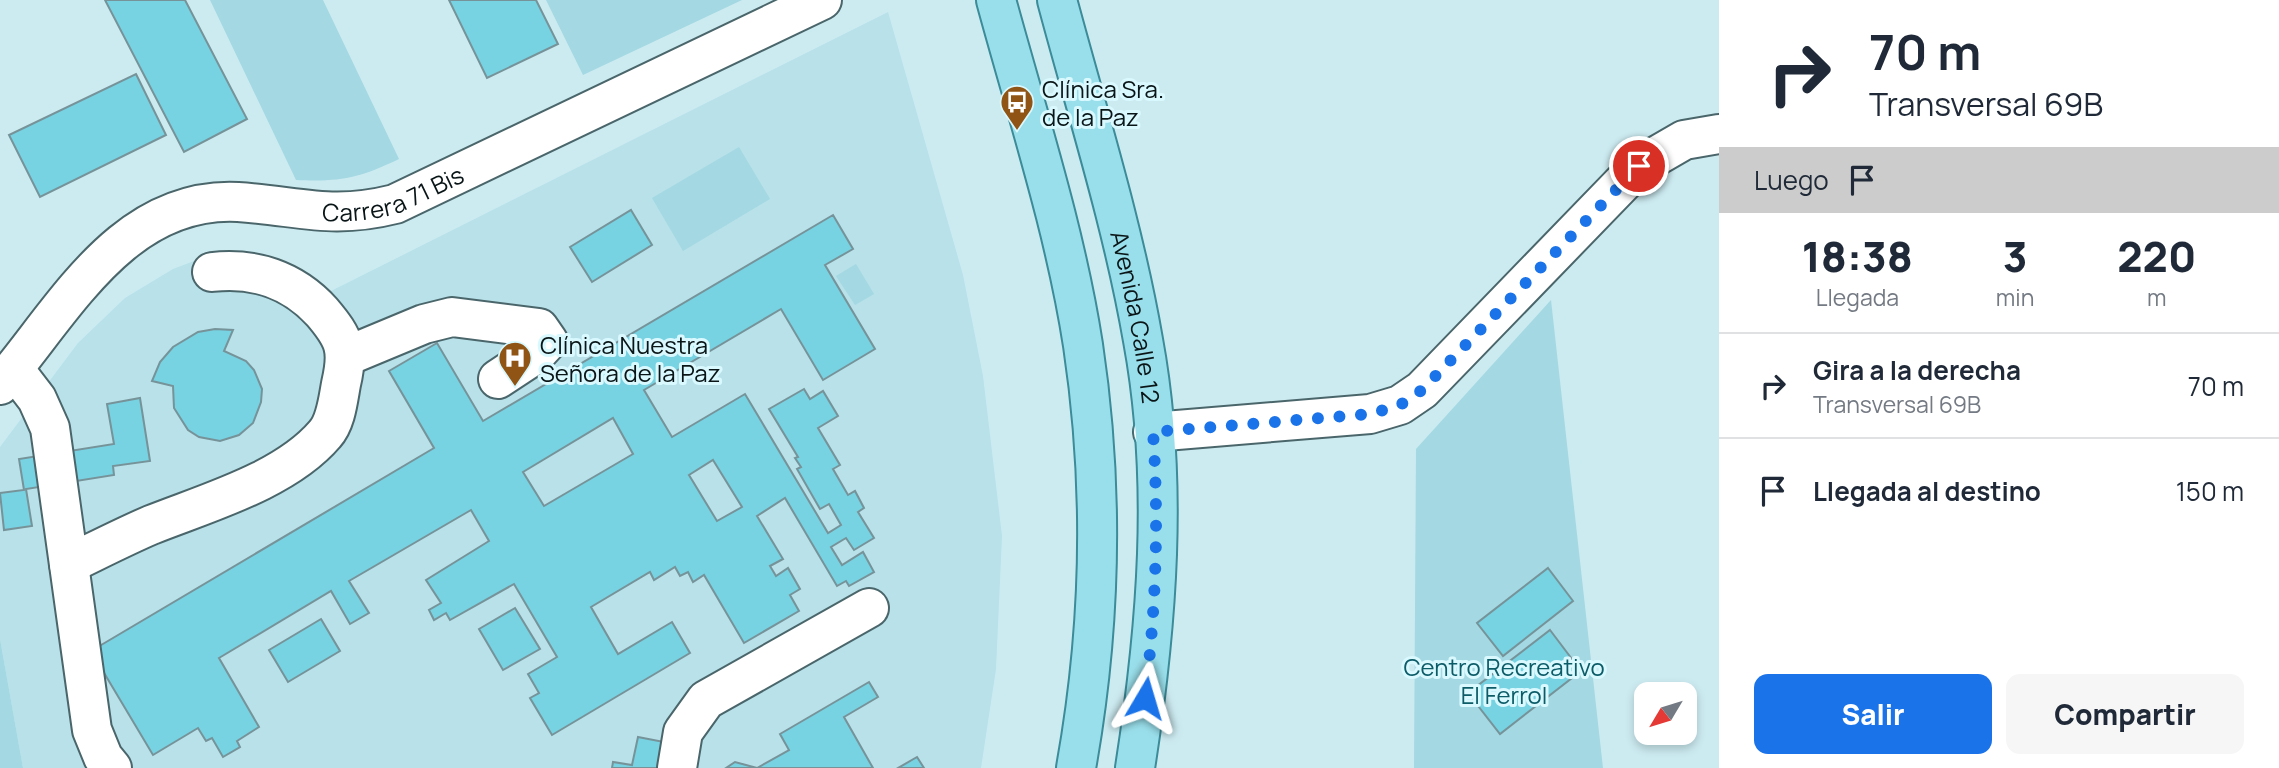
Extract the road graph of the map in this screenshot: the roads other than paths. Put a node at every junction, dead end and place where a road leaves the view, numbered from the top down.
1 (822, 0) edge
2 (996, 0) edge
3 (1057, 0) edge
4 (1719, 134) edge
5 (212, 272) dead end
6 (347, 356) junction
7 (7, 377) edge
8 (498, 379) dead end
9 (1153, 432) junction
10 (69, 564) junction
11 (869, 608) dead end
12 (112, 768) edge
13 (677, 768) edge
14 (1076, 768) edge
15 (1135, 768) edge

1 - 7 street, Carrera 71 Bis
2 - 14 main road
3 - 9 main road, Avenida Calle 12
4 - 9 street
5 - 6 street
6 - 8 street
6 - 10 street
7 - 10 street
9 - 15 main road, Avenida Calle 12
10 - 12 street
11 - 13 street

